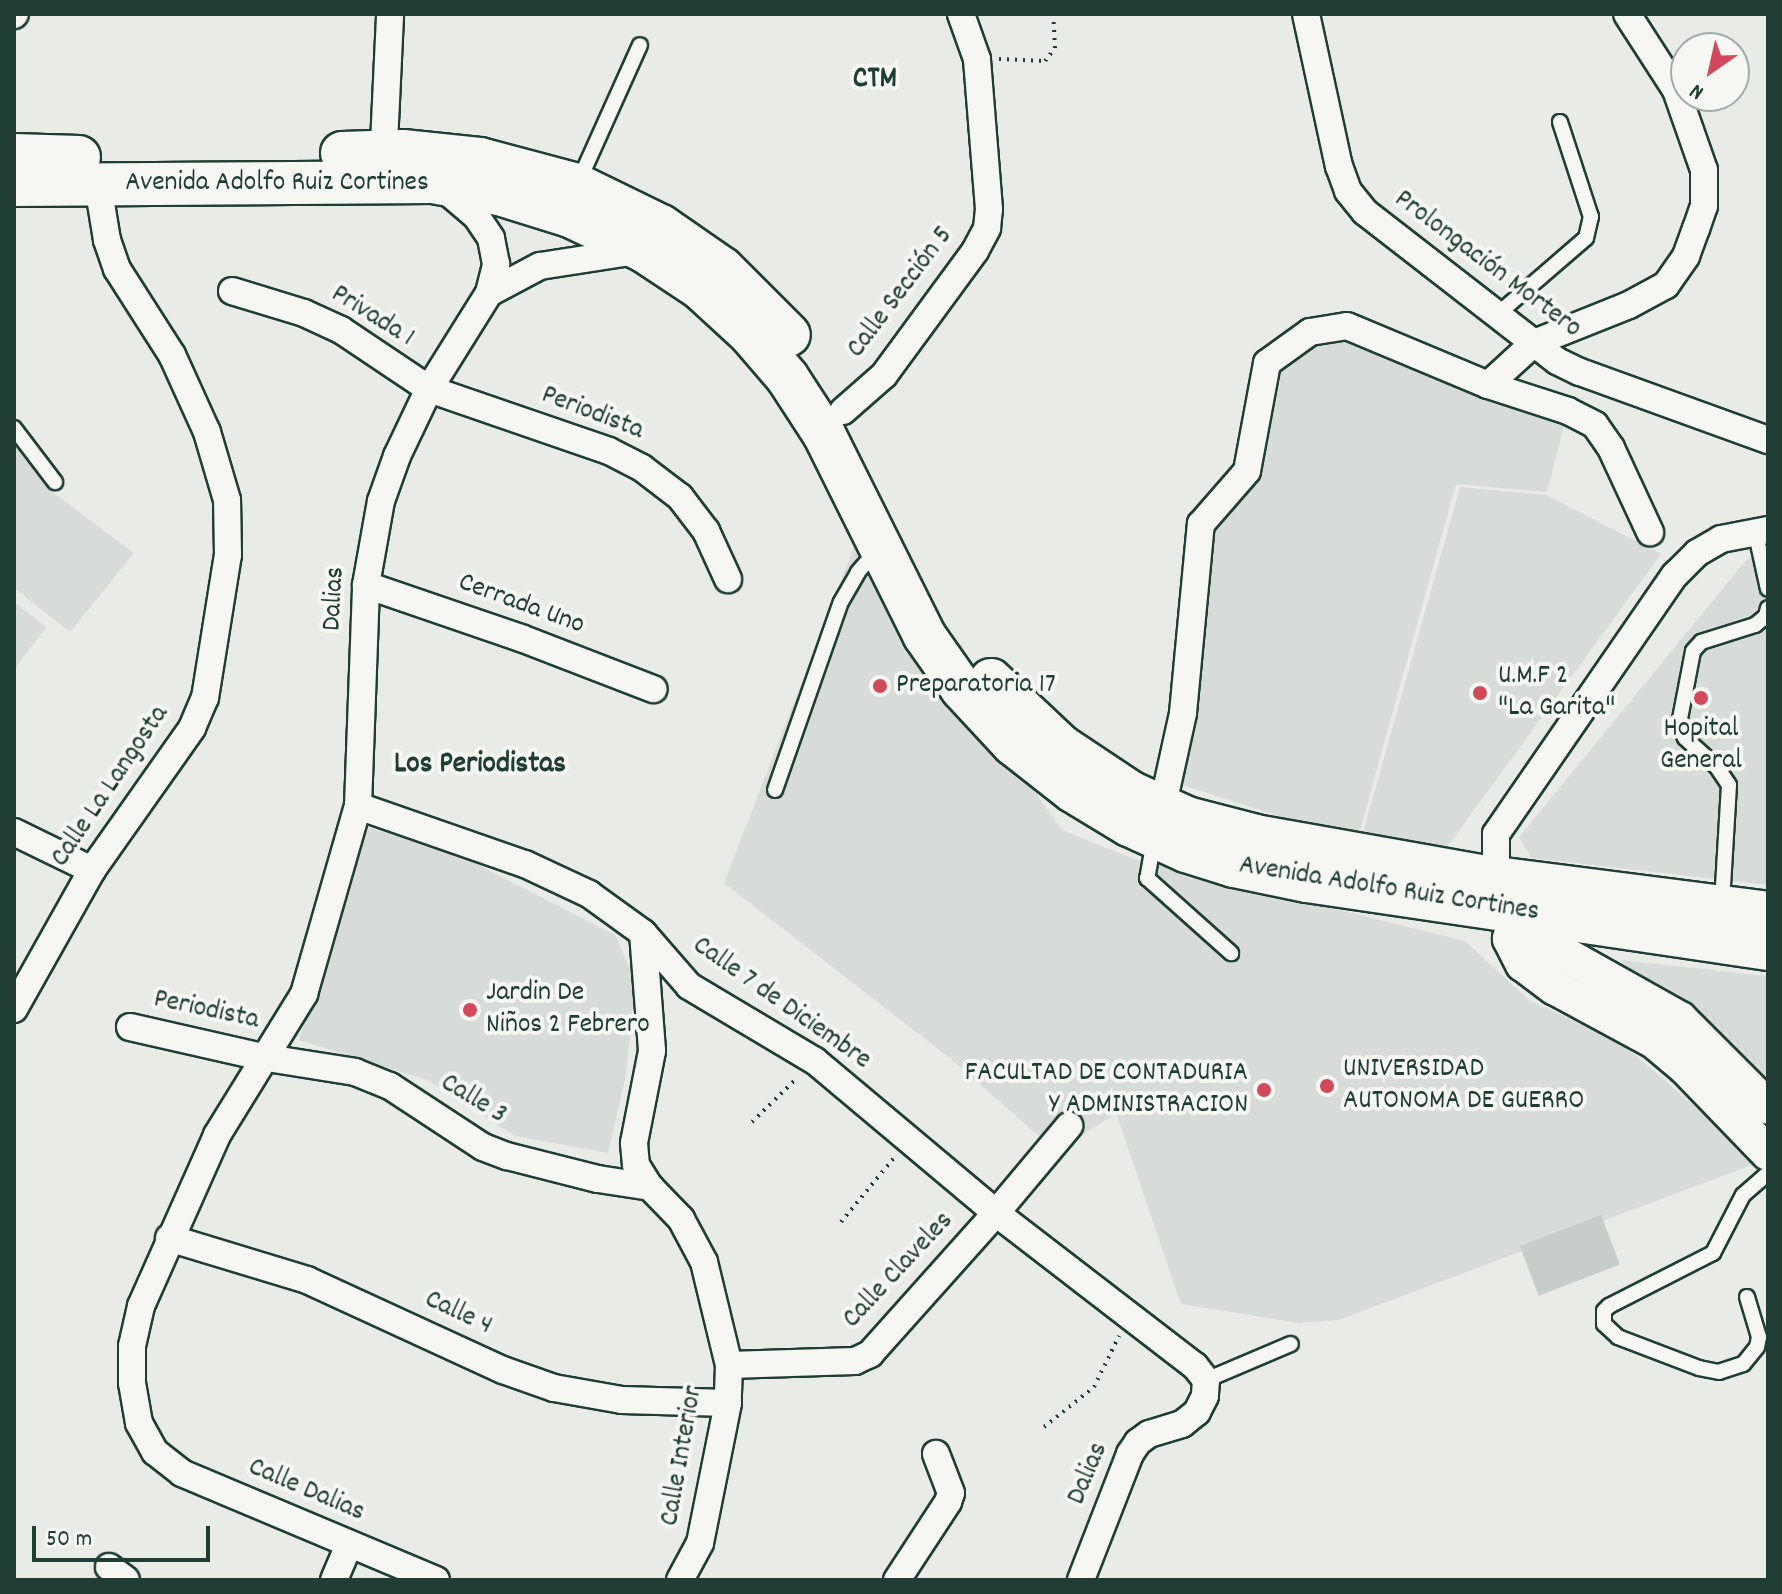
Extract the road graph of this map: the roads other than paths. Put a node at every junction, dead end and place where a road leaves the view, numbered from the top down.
1 (390, 14) edge
2 (961, 14) edge
3 (1306, 14) edge
4 (1627, 14) edge
5 (640, 45) dead end
6 (1560, 122) dead end
7 (14, 155) edge
8 (383, 166) junction
9 (433, 182) junction
10 (14, 185) edge
11 (98, 185) junction
12 (577, 185) junction
13 (644, 251) junction
14 (232, 291) dead end
15 (489, 293) junction
16 (1499, 313) junction
17 (1534, 343) junction
18 (1488, 385) junction
19 (429, 389) junction
20 (843, 411) junction
21 (14, 428) edge
22 (1768, 440) edge
23 (55, 482) dead end
24 (1762, 530) edge
25 (1650, 532) dead end
26 (880, 546) junction
27 (728, 579) dead end
28 (366, 585) junction
29 (1768, 589) edge
30 (1768, 608) edge
31 (653, 689) dead end
32 (775, 790) dead end
33 (358, 806) junction
34 (1159, 822) junction
35 (14, 832) edge
36 (92, 870) junction
37 (1507, 895) junction
38 (1721, 907) junction
39 (1768, 913) edge
40 (643, 933) junction
41 (1768, 949) edge
42 (1231, 953) dead end
43 (14, 1009) edge
44 (130, 1027) dead end
45 (267, 1058) junction
46 (1768, 1107) edge
47 (1069, 1126) dead end
48 (1768, 1153) edge
49 (1768, 1173) edge
50 (650, 1187) junction
51 (996, 1213) junction
52 (169, 1238) junction
53 (1747, 1297) dead end
54 (1291, 1344) dead end
55 (729, 1365) junction
56 (1206, 1380) junction
57 (728, 1403) junction
58 (155, 1452) joint
59 (936, 1454) dead end
60 (349, 1545) junction
61 (334, 1580) edge
62 (436, 1580) edge
63 (680, 1580) edge
64 (897, 1580) edge
65 (1081, 1580) edge

1 - 8 street
2 - 20 street, Calle Sección 5
3 - 16 street, Prolongación Mortero
4 - 17 street
5 - 12 lane
6 - 16 lane
7 - 8 main road, Avenida Adolfo Ruiz Cortines
8 - 9 main road, Avenida Adolfo Ruiz Cortines
8 - 11 main road, Avenida Adolfo Ruiz Cortines
8 - 12 main road, Avenida Adolfo Ruiz Cortines
9 - 13 main road, Avenida Adolfo Ruiz Cortines
9 - 15 street, Dalias
10 - 11 main road, Avenida Adolfo Ruiz Cortines
11 - 36 street, Calle La Langosta
12 - 20 main road, Avenida Adolfo Ruiz Cortines
13 - 15 street
13 - 26 main road, Avenida Adolfo Ruiz Cortines
14 - 19 street, Privada 1
15 - 19 street, Dalias
16 - 17 street, Prolongación Mortero
17 - 18 street
17 - 22 street, Prolongación Mortero
18 - 25 street
18 - 34 street
19 - 27 street, Periodista
19 - 28 street, Dalias
20 - 34 main road, Avenida Adolfo Ruiz Cortines
21 - 23 lane
24 - 29 lane
24 - 37 street
26 - 32 lane
26 - 34 main road, Avenida Adolfo Ruiz Cortines
28 - 31 street, Cerrada Uno
28 - 33 street, Dalias
30 - 38 lane
33 - 40 street, Calle 7 de Diciembre
33 - 45 street, Dalias
34 - 37 main road, Avenida Adolfo Ruiz Cortines
34 - 42 lane
35 - 36 street
36 - 43 street, Calle La Langosta
37 - 38 main road, Avenida Adolfo Ruiz Cortines
37 - 41 main road, Avenida Adolfo Ruiz Cortines
37 - 46 street
37 - 48 street
38 - 39 main road, Avenida Adolfo Ruiz Cortines
40 - 50 street, Calle Interior
40 - 51 street, Calle 7 de Diciembre
44 - 45 street, Periodista
45 - 50 street, Calle 3
45 - 52 street, Dalias
47 - 51 street, Calle Claveles
49 - 53 lane
50 - 55 street, Calle Interior
51 - 55 street, Calle Claveles
51 - 56 street, Calle 7 de Diciembre
52 - 57 street, Calle 4
52 - 58 street, Dalias
54 - 56 lane
55 - 57 street, Calle Interior
56 - 65 street, Dalias
57 - 63 street, Calle Interior
58 - 60 street, Calle Dalias
59 - 64 street
60 - 61 street
60 - 62 street, Calle Dalias

